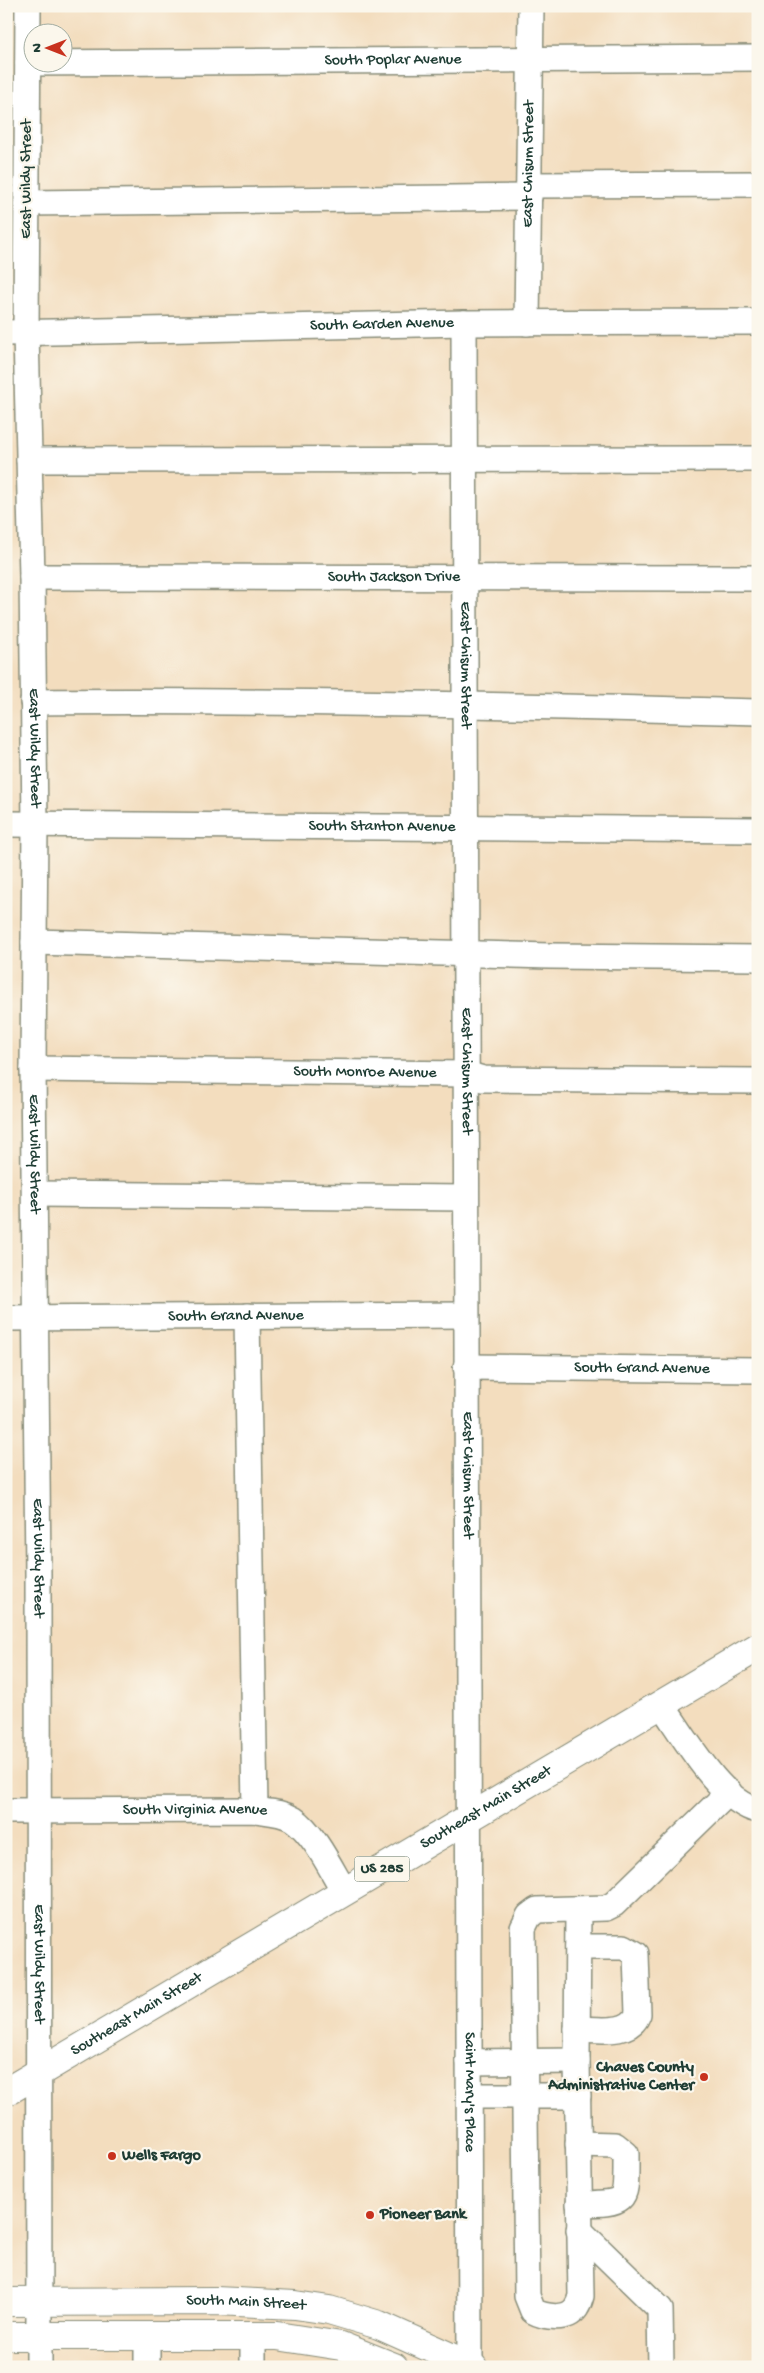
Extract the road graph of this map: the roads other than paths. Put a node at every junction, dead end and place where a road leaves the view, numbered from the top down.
1 (28, 6) edge
2 (531, 6) edge
3 (28, 22) edge
4 (758, 58) edge
5 (530, 60) junction
6 (72, 63) edge
7 (28, 72) edge
8 (758, 184) edge
9 (529, 191) junction
10 (26, 203) junction
11 (758, 322) edge
12 (464, 323) junction
13 (528, 323) junction
14 (16, 333) edge
15 (465, 459) junction
16 (758, 459) edge
17 (29, 460) junction
18 (32, 577) junction
19 (466, 577) junction
20 (758, 578) edge
21 (33, 702) junction
22 (466, 703) junction
23 (758, 712) edge
24 (6, 824) edge
25 (34, 824) junction
26 (466, 827) junction
27 (758, 830) edge
28 (34, 942) junction
29 (466, 953) junction
30 (758, 958) edge
31 (33, 1070) junction
32 (466, 1074) junction
33 (758, 1081) edge
34 (35, 1194) junction
35 (466, 1198) junction
36 (466, 1314) junction
37 (247, 1316) junction
38 (35, 1317) junction
39 (6, 1318) edge
40 (466, 1367) junction
41 (758, 1370) edge
42 (758, 1647) edge
43 (662, 1704) junction
44 (729, 1792) junction
45 (255, 1810) junction
46 (758, 1810) edge
47 (6, 1811) edge
48 (37, 1811) junction
49 (469, 1818) junction
50 (344, 1891) junction
51 (578, 1909) junction
52 (578, 1947) junction
53 (577, 2028) junction
54 (524, 2061) junction
55 (577, 2061) junction
56 (469, 2062) junction
57 (39, 2072) junction
58 (6, 2092) edge
59 (469, 2096) junction
60 (525, 2096) junction
61 (578, 2096) junction
62 (578, 2144) junction
63 (579, 2204) junction
64 (579, 2230) junction
65 (6, 2302) edge
66 (39, 2302) junction
67 (253, 2335) junction
68 (6, 2336) edge
69 (39, 2336) junction
70 (147, 2336) junction
71 (360, 2360) edge
72 (471, 2366) edge
73 (39, 2367) edge
74 (147, 2367) edge
75 (253, 2367) edge
76 (394, 2367) edge
77 (662, 2367) edge

1 - 3 street, East Wildy Street
2 - 5 street, East Chisum Street
4 - 5 street, South Poplar Avenue
5 - 6 street, South Poplar Avenue
5 - 9 street, East Chisum Street
7 - 10 street, East Wildy Street
8 - 9 street
9 - 10 street
9 - 13 street, East Chisum Street
10 - 14 street, East Wildy Street
11 - 13 street, South Garden Avenue
12 - 13 street, South Garden Avenue
12 - 14 street, South Garden Avenue
12 - 15 street, East Chisum Street
14 - 17 street, East Wildy Street
15 - 16 street
15 - 17 street
15 - 19 street, East Chisum Street
17 - 18 street, East Wildy Street
18 - 19 street, South Jackson Drive
18 - 21 street, East Wildy Street
19 - 20 street, South Jackson Drive
19 - 22 street, East Chisum Street
21 - 22 street
21 - 25 street, East Wildy Street
22 - 23 street
22 - 26 street, East Chisum Street
24 - 25 street, South Stanton Avenue
25 - 26 street, South Stanton Avenue
25 - 28 street, East Wildy Street
26 - 27 street, South Stanton Avenue
26 - 29 street, East Chisum Street
28 - 29 street
28 - 31 street, East Wildy Street
29 - 30 street
29 - 32 street, East Chisum Street
31 - 32 street, South Monroe Avenue
31 - 34 street, East Wildy Street
32 - 33 street, South Monroe Avenue
32 - 35 street, East Chisum Street
34 - 35 street
34 - 38 street, East Wildy Street
35 - 36 street, East Chisum Street
36 - 37 street, South Grand Avenue
36 - 40 street, East Chisum Street
37 - 38 street, South Grand Avenue
37 - 45 street
38 - 39 street, South Grand Avenue
38 - 48 street, East Wildy Street
40 - 41 street, South Grand Avenue
40 - 49 street, East Chisum Street
42 - 43 main road, Southeast Main Street / US 285
43 - 44 street
43 - 49 main road, Southeast Main Street / US 285
44 - 46 street
44 - 51 street
45 - 48 street, South Virginia Avenue
45 - 50 street, South Virginia Avenue
47 - 48 street, South Virginia Avenue
48 - 57 street, East Wildy Street
49 - 50 main road, Southeast Main Street / US 285
49 - 56 street, Saint Mary's Place
50 - 57 main road, Southeast Main Street / US 285
51 - 52 street
51 - 54 street
52 - 53 street
52 - 53 street
53 - 55 street
54 - 55 street
54 - 56 street
54 - 60 street
55 - 61 street
56 - 59 street, Saint Mary's Place
57 - 58 main road, Southeast Main Street / US 285
57 - 66 street, East Wildy Street
59 - 60 street
59 - 72 street, Saint Mary's Place
60 - 61 street
60 - 64 street
61 - 62 street
62 - 63 street
62 - 63 street
63 - 64 street
64 - 77 street
65 - 66 main road, South Main Street
66 - 69 street, East Wildy Street
66 - 72 main road, South Main Street
67 - 70 main road, South Main Street
67 - 71 main road, South Main Street
67 - 75 street
68 - 69 main road, South Main Street
69 - 70 main road, South Main Street
69 - 73 street, East Wildy Street
70 - 74 street
71 - 76 main road, South Main Street

